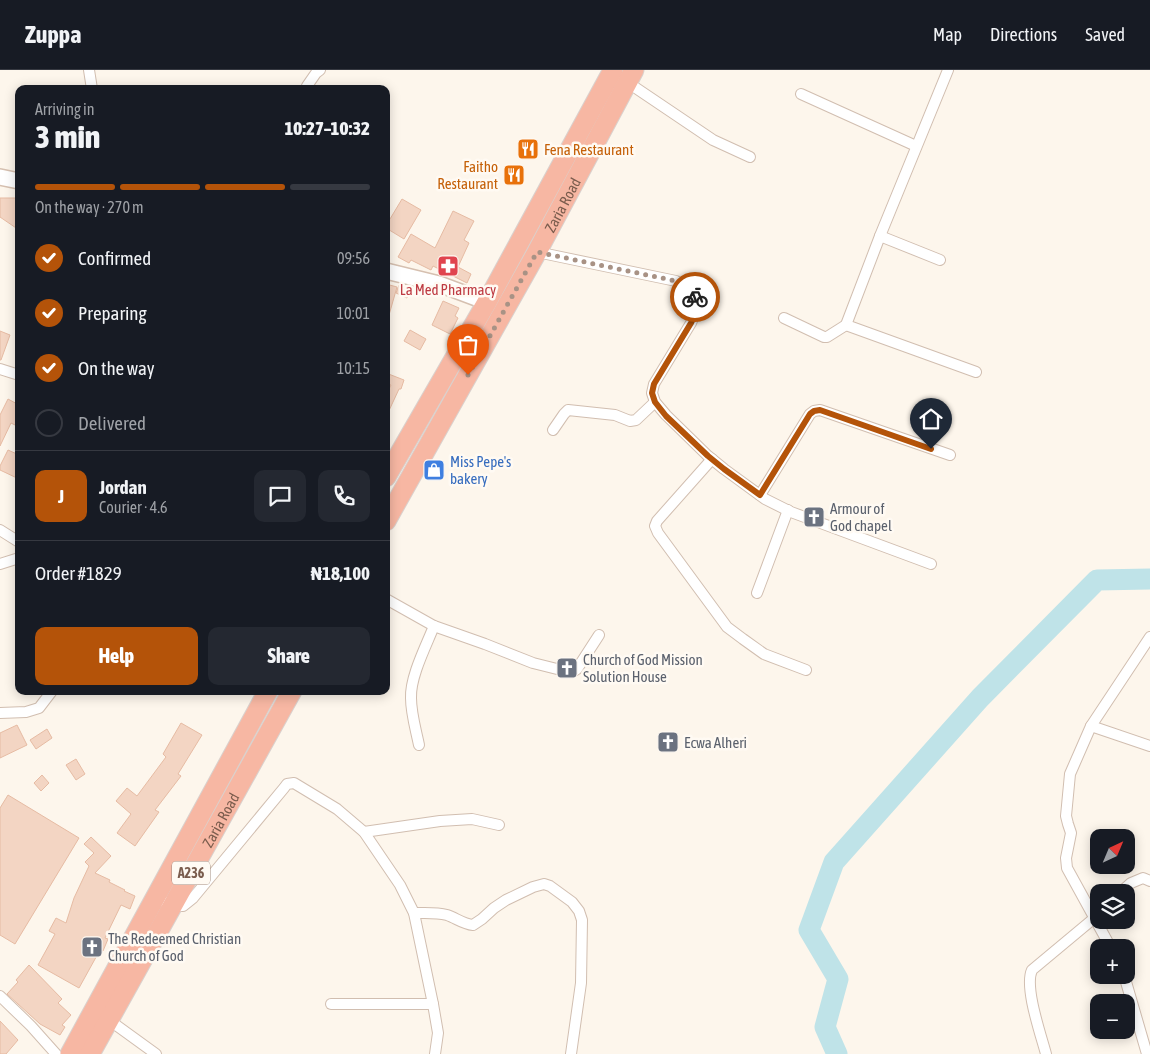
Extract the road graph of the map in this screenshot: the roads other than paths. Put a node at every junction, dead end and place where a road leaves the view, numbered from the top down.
1 (90, 70) edge
2 (320, 70) edge
3 (948, 70) edge
4 (625, 74) edge
5 (92, 85) edge
6 (308, 85) edge
7 (801, 94) dead end
8 (916, 146) junction
9 (750, 157) dead end
10 (0, 177) edge
11 (15, 180) edge
12 (880, 236) junction
13 (537, 252) junction
14 (940, 260) dead end
15 (390, 272) edge
16 (487, 302) junction
17 (784, 318) dead end
18 (846, 325) junction
19 (0, 368) edge
20 (976, 372) dead end
21 (15, 374) edge
22 (655, 402) junction
23 (553, 430) dead end
24 (950, 455) dead end
25 (712, 459) junction
26 (390, 470) edge
27 (760, 495) junction
28 (788, 510) junction
29 (390, 514) edge
30 (0, 530) edge
31 (15, 539) edge
32 (15, 559) edge
33 (0, 564) edge
34 (931, 564) dead end
35 (757, 593) dead end
36 (390, 601) edge
37 (434, 626) junction
38 (599, 635) dead end
39 (1150, 636) edge
40 (806, 670) dead end
41 (49, 695) edge
42 (266, 695) edge
43 (290, 695) edge
44 (0, 713) edge
45 (1091, 726) junction
46 (419, 745) dead end
47 (1150, 746) edge
48 (500, 825) dead end
49 (364, 832) junction
50 (1150, 880) edge
51 (1130, 884) edge
52 (156, 897) junction
53 (1090, 905) edge
54 (173, 906) junction
55 (414, 913) junction
56 (1090, 922) edge
57 (1127, 984) edge
58 (0, 996) edge
59 (331, 1004) dead end
60 (433, 1004) junction
61 (109, 1020) junction
62 (56, 1054) edge
63 (70, 1054) edge
64 (90, 1054) edge
65 (156, 1054) edge
66 (435, 1054) edge
67 (571, 1054) edge
68 (1046, 1054) edge
69 (1147, 1054) edge

1 - 5 street
2 - 6 street
3 - 8 street
4 - 9 street
4 - 13 highway, Zaria Road
4 - 16 highway
7 - 8 street
8 - 12 street
10 - 11 street
12 - 14 street
12 - 18 street
13 - 22 street
13 - 29 highway, Zaria Road
15 - 16 street
16 - 26 highway
17 - 18 street
18 - 20 street
19 - 21 street
22 - 23 street
22 - 25 street
24 - 27 street
25 - 27 street
25 - 40 street
27 - 28 street
28 - 34 street
28 - 35 street
30 - 31 street
32 - 33 street
36 - 37 street
37 - 38 street
37 - 46 street
39 - 45 street
41 - 44 street
42 - 52 highway, A236
43 - 54 highway, Zaria Road / A236
45 - 47 street
45 - 53 street
48 - 49 street
49 - 54 street
49 - 55 street
50 - 51 street
52 - 54 street
52 - 63 highway, A236
54 - 61 highway, Zaria Road / A236
55 - 60 street
55 - 67 street
56 - 68 street
57 - 69 street
58 - 62 street
59 - 60 street
60 - 66 street
61 - 64 highway, Zaria Road / A236
61 - 65 street

